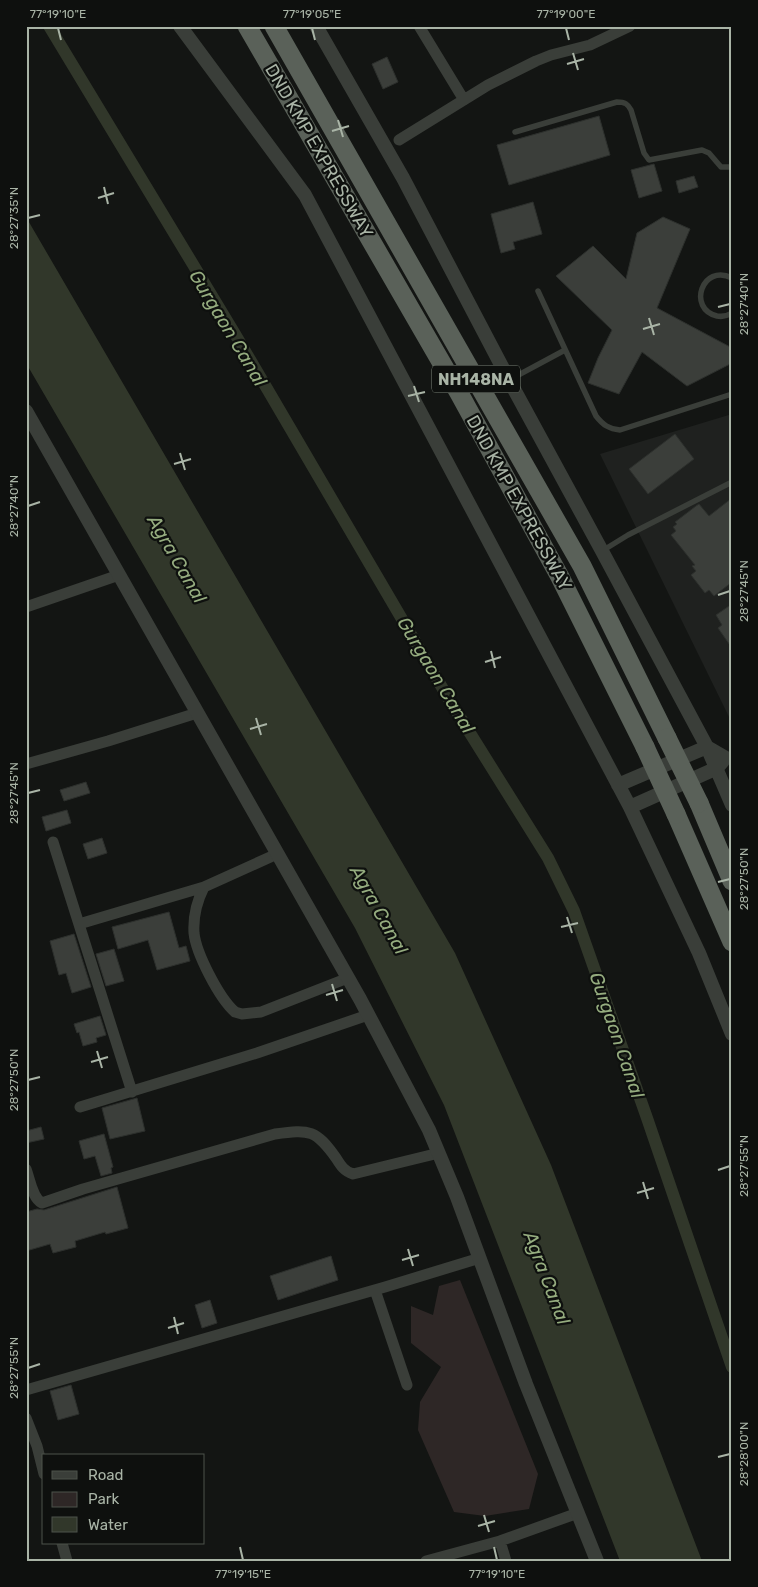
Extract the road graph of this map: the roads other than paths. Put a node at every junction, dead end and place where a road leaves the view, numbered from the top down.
1 (180, 26) edge
2 (247, 26) edge
3 (274, 26) edge
4 (316, 26) edge
5 (419, 26) edge
6 (630, 26) edge
7 (464, 100) junction
8 (515, 132) dead end
9 (399, 140) dead end
10 (732, 167) edge
11 (732, 278) edge
12 (538, 291) dead end
13 (732, 313) edge
14 (564, 350) junction
15 (509, 380) junction
16 (732, 394) edge
17 (26, 411) edge
18 (732, 482) edge
19 (602, 551) junction
20 (119, 575) junction
21 (26, 608) edge
22 (197, 713) junction
23 (706, 747) junction
24 (27, 760) edge
25 (725, 761) edge
26 (618, 785) junction
27 (732, 805) edge
28 (630, 807) junction
29 (53, 842) dead end
30 (278, 854) junction
31 (732, 881) edge
32 (204, 888) junction
33 (79, 924) junction
34 (732, 942) edge
35 (348, 978) junction
36 (368, 1014) junction
37 (732, 1034) edge
38 (132, 1092) junction
39 (80, 1107) dead end
40 (438, 1154) junction
41 (26, 1168) edge
42 (480, 1258) junction
43 (375, 1290) junction
44 (407, 1385) dead end
45 (26, 1390) edge
46 (26, 1418) edge
47 (42, 1466) edge
48 (578, 1513) junction
49 (500, 1541) junction
50 (62, 1544) edge
51 (67, 1561) edge
52 (426, 1561) edge
53 (506, 1561) edge
54 (596, 1561) edge

1 - 26 street
2 - 34 highway, DND KMP EXPRESSWAY / NH148NA, bridge
3 - 31 highway, DND KMP EXPRESSWAY / NH148NA, bridge
4 - 15 street
5 - 7 street
6 - 7 street
7 - 9 street
8 - 10 lane
11 - 13 lane
12 - 14 lane
14 - 15 lane
14 - 16 lane
15 - 19 street
17 - 20 street
18 - 19 lane
19 - 23 street
20 - 21 street
20 - 22 street
22 - 24 street
22 - 30 street
23 - 25 street
23 - 26 street
25 - 27 street
25 - 28 street
26 - 28 street
28 - 37 street
29 - 33 street
30 - 32 street
30 - 35 street
32 - 33 street
32 - 35 street
33 - 38 street
35 - 36 street
36 - 38 street
36 - 40 street
38 - 39 street
40 - 41 street
40 - 42 street
42 - 43 street
42 - 48 street
43 - 44 street
43 - 45 street
46 - 47 street
48 - 49 street
48 - 54 street
49 - 52 street
49 - 53 street
50 - 51 street

